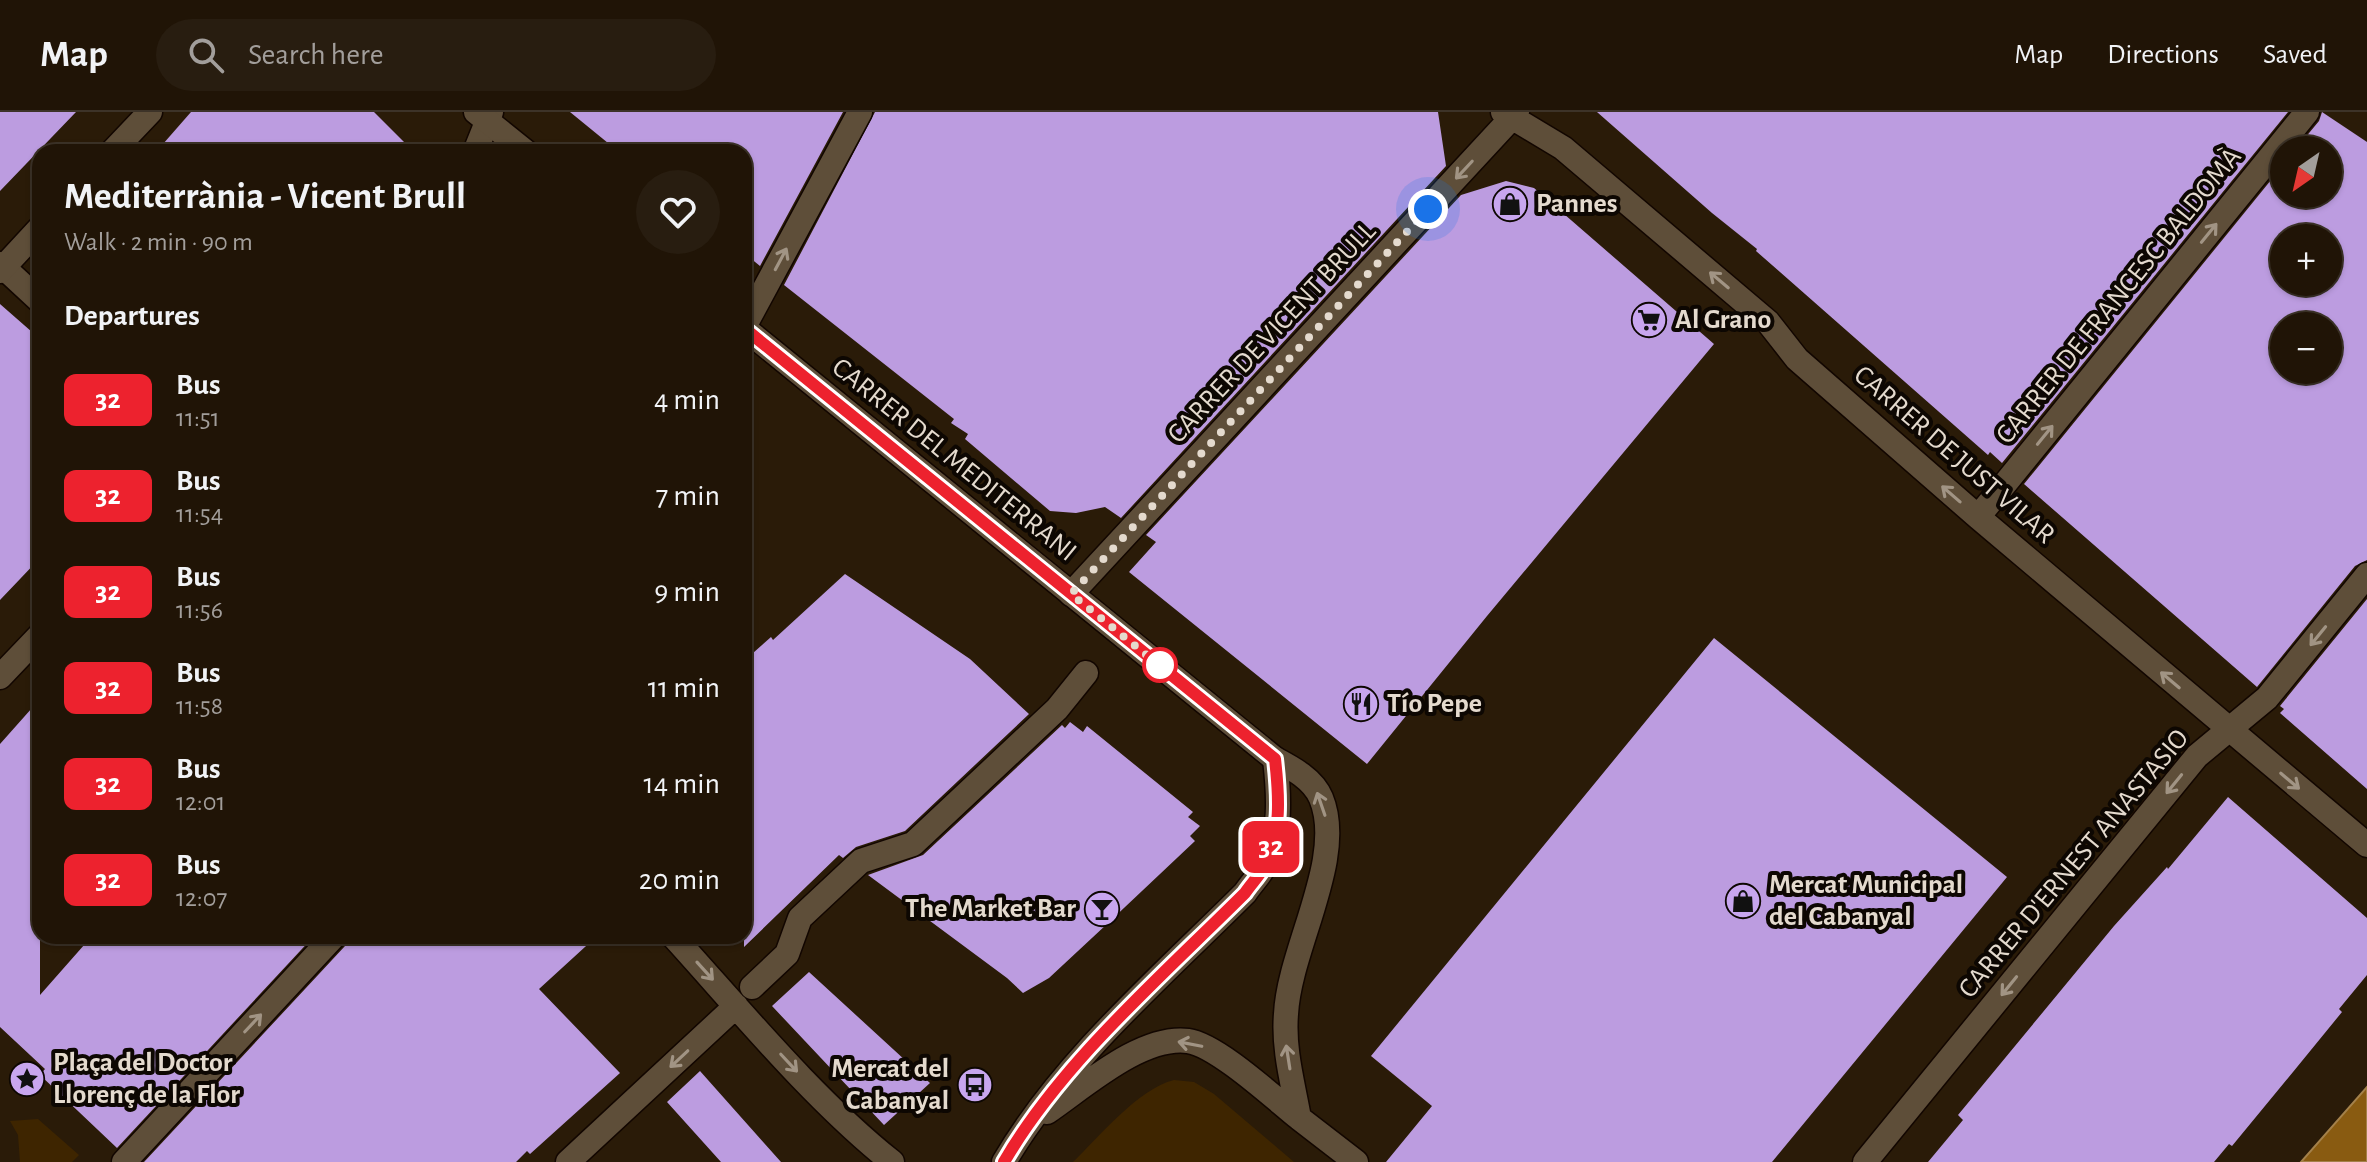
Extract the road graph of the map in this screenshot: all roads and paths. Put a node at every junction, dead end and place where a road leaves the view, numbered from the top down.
1 (150, 112) edge
2 (860, 112) edge
3 (2307, 112) edge
4 (1511, 114) edge
5 (485, 115) edge
6 (120, 144) edge
7 (477, 144) edge
8 (517, 144) edge
9 (32, 236) edge
10 (1, 268) edge
11 (32, 294) edge
12 (752, 313) edge
13 (752, 335) edge
14 (1978, 517) junction
15 (2367, 575) edge
16 (1071, 594) junction
17 (32, 643) edge
18 (1086, 673) dead end
19 (0, 677) edge
20 (2230, 731) junction
21 (1275, 759) junction
22 (2367, 845) edge
23 (327, 944) edge
24 (682, 944) edge
25 (744, 996) junction
26 (1299, 1118) junction
27 (1023, 1129) junction
28 (124, 1162) edge
29 (568, 1162) edge
30 (892, 1162) edge
31 (1004, 1162) edge
32 (1356, 1162) edge
33 (1865, 1162) edge

1 - 6 street
12 -> 2 street
14 -> 3 street, CARRER DE FRANCESC BALDOMÀ
14 -> 4 street, CARRER DE JUST VILAR
4 -> 16 street, CARRER DE VICENT BRULL
5 - 7 street
5 - 8 street
9 - 10 street
10 - 11 street
13 - 16 street, CARRER DEL MEDITERRANI
20 -> 14 street, CARRER DE JUST VILAR
15 -> 20 street, CARRER D'ERNEST ANASTASIO
16 - 21 street, CARRER DEL MEDITERRANI
17 - 19 street
18 - 25 street
20 -> 22 street, CARRER DE JUST VILAR
20 -> 33 street, CARRER D'ERNEST ANASTASIO
26 -> 21 street, CARRER DEL MEDITERRANI
21 - 27 street
28 -> 23 street
24 -> 25 street
25 -> 29 street
25 -> 30 street
26 -> 27 street
26 - 32 street
27 - 31 street

